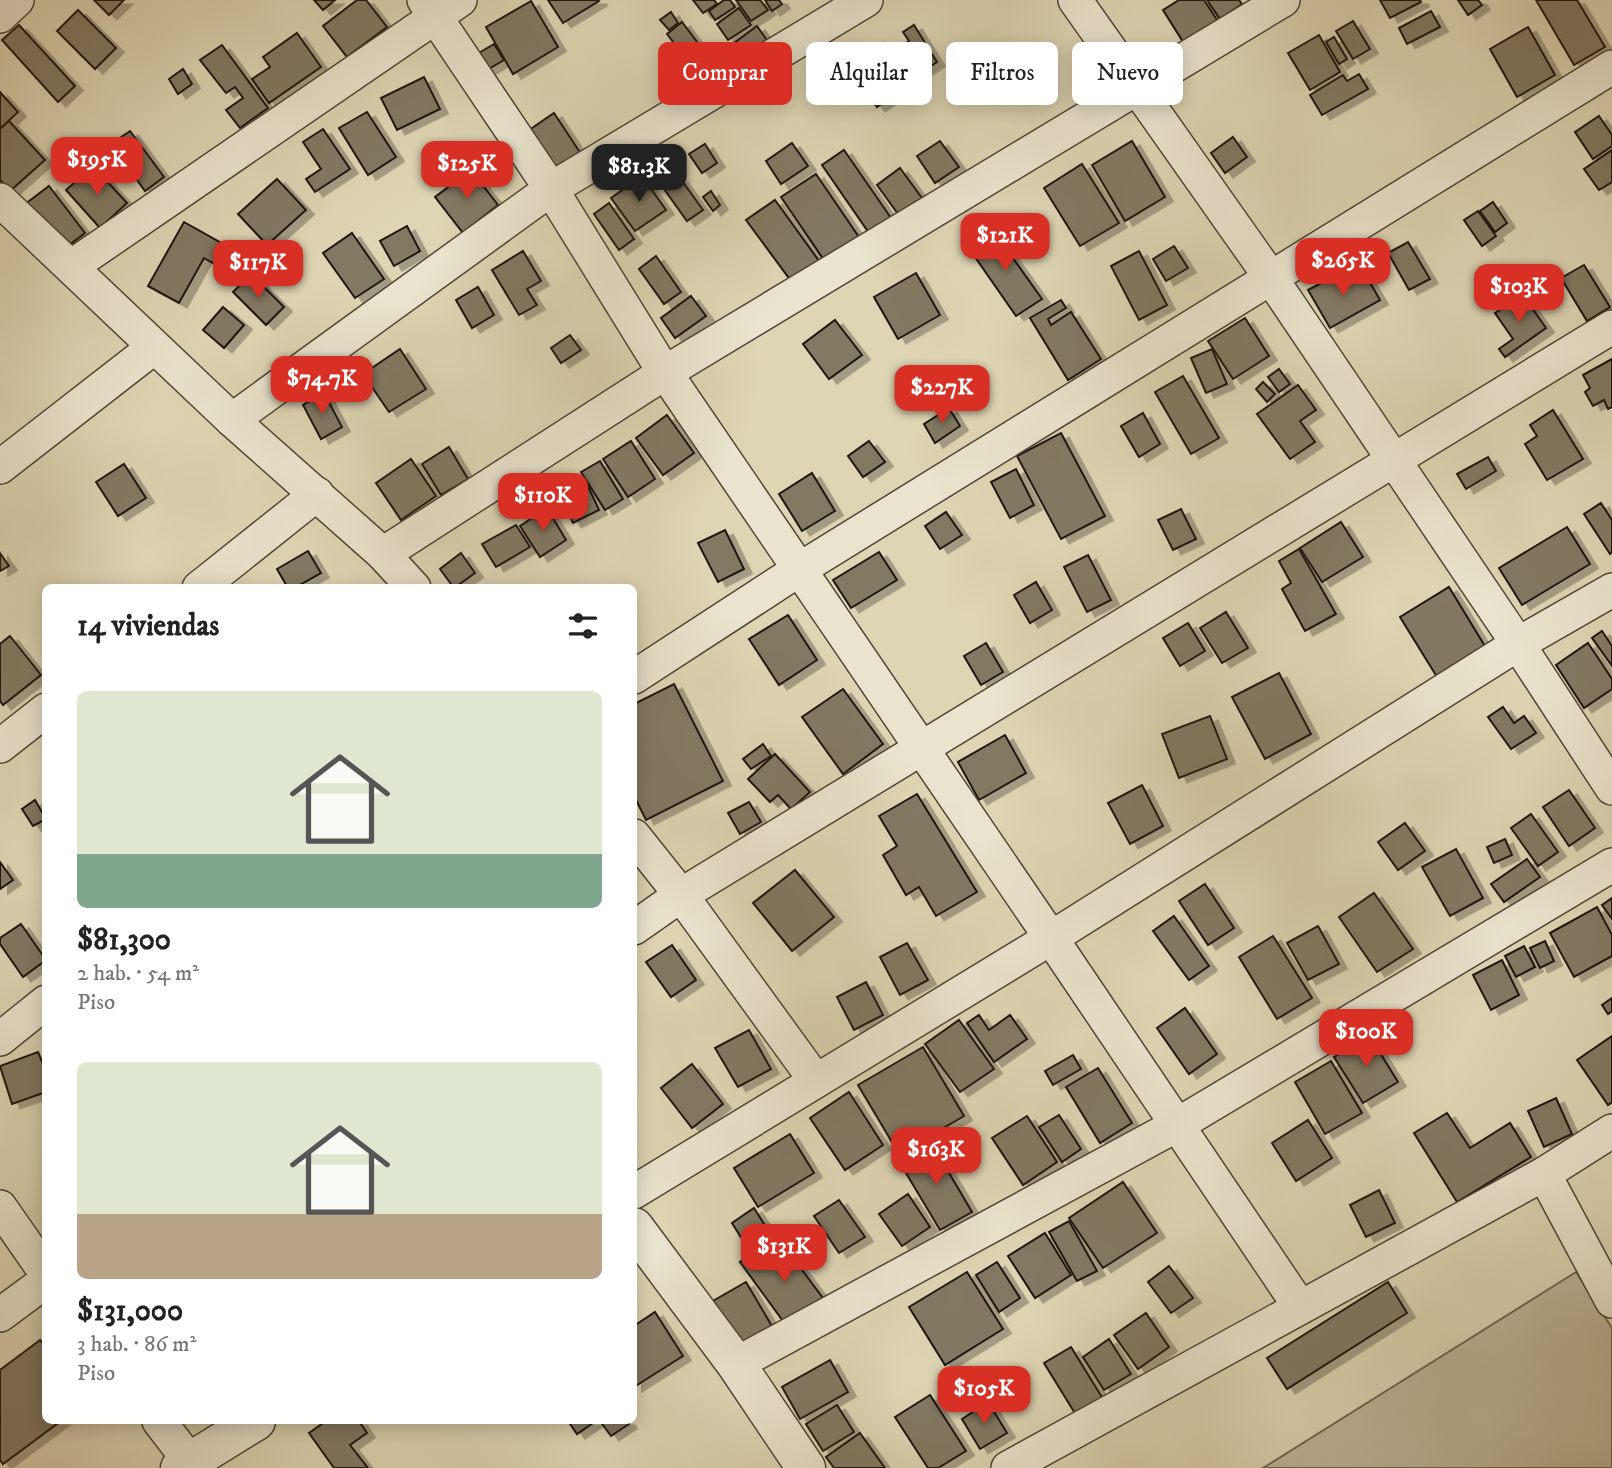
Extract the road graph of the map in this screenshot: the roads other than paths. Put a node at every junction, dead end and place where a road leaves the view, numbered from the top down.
1 (17, 0) edge
2 (866, 0) edge
3 (1075, 0) edge
4 (1283, 0) edge
5 (439, 5) edge
6 (0, 16) edge
7 (1105, 42) edge
8 (1183, 62) edge
9 (1612, 67) edge
10 (1112, 105) edge
11 (1150, 105) edge
12 (551, 189) junction
13 (1, 203) edge
14 (72, 266) junction
15 (1271, 278) junction
16 (1612, 327) edge
17 (153, 348) junction
18 (666, 372) junction
19 (232, 420) junction
20 (1394, 462) junction
21 (0, 467) edge
22 (317, 494) junction
23 (383, 554) junction
24 (800, 569) junction
25 (204, 584) edge
26 (410, 584) edge
27 (1612, 590) edge
28 (1518, 644) junction
29 (637, 675) edge
30 (42, 713) edge
31 (0, 746) edge
32 (921, 749) junction
33 (1612, 788) edge
34 (637, 840) edge
35 (1612, 865) edge
36 (681, 895) junction
37 (637, 926) edge
38 (1051, 938) junction
39 (42, 1005) edge
40 (0, 1039) edge
41 (816, 1081) junction
42 (1177, 1125) junction
43 (1612, 1131) edge
44 (1544, 1174) junction
45 (637, 1190) edge
46 (0, 1207) edge
47 (637, 1231) edge
48 (42, 1267) edge
49 (42, 1284) edge
50 (1612, 1301) edge
51 (1300, 1307) junction
52 (0, 1315) edge
53 (736, 1364) junction
54 (161, 1424) edge
55 (251, 1424) edge
56 (188, 1466) edge
57 (806, 1468) edge
58 (1008, 1468) edge

1 - 6 street
2 - 12 street
3 - 7 street
4 - 8 street
5 - 12 street
5 - 14 street
9 - 15 street
10 - 18 street
11 - 15 street
12 - 18 street
12 - 19 street
13 - 14 street
14 - 17 street
15 - 20 street
15 - 24 street
16 - 20 street
17 - 19 street
17 - 21 street
18 - 23 street
18 - 24 street
19 - 22 street
20 - 28 street
20 - 32 street
22 - 23 street
22 - 25 street
23 - 26 street
24 - 29 street
24 - 32 street
27 - 28 street
28 - 33 street
28 - 38 street
30 - 31 street
32 - 36 street
32 - 38 street
34 - 36 street
35 - 42 street
36 - 37 street
36 - 41 street
38 - 41 street
38 - 42 street
39 - 40 street
41 - 45 street
42 - 51 street
42 - 53 street
43 - 44 street
44 - 50 street
44 - 51 street
46 - 48 street
47 - 53 street
49 - 52 street
51 - 58 street
53 - 57 street
54 - 56 street
55 - 56 street

